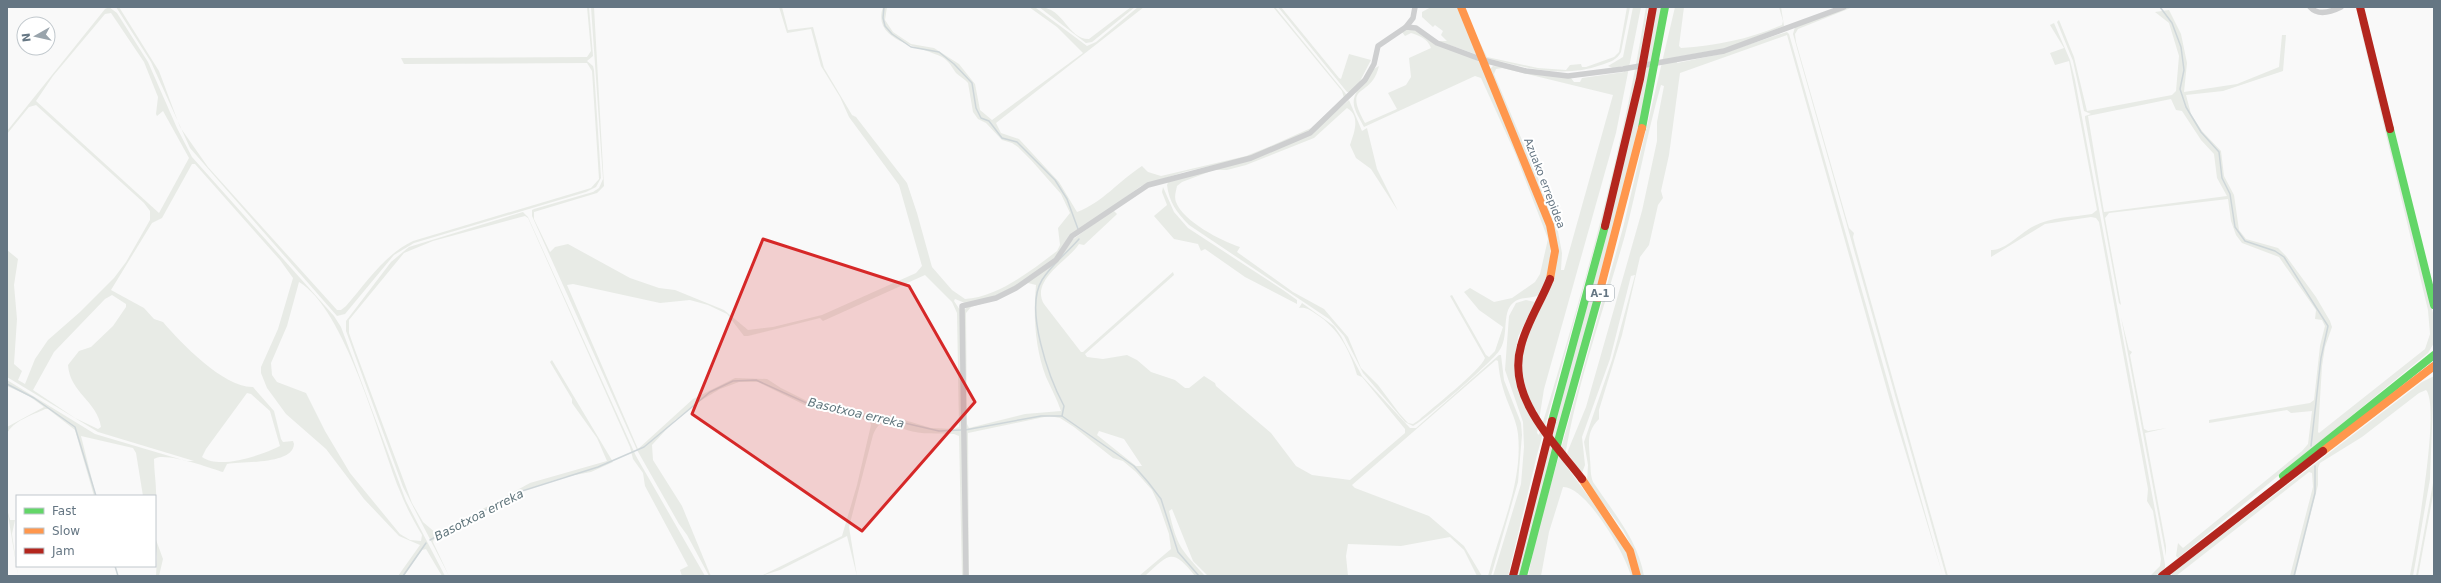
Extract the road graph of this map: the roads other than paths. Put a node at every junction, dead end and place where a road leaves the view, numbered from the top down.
1 (1415, 7) edge
2 (1461, 7) edge
3 (1653, 7) edge
4 (1665, 7) edge
5 (1672, 7) edge
6 (1844, 7) edge
7 (2310, 7) edge
8 (2341, 7) edge
9 (2360, 7) edge
10 (1406, 27) junction
11 (1658, 53) junction
12 (1483, 60) junction
13 (2434, 305) edge
14 (2434, 347) edge
15 (2434, 357) edge
16 (2422, 364) junction
17 (2434, 366) edge
18 (2434, 373) edge
19 (2418, 379) junction
20 (2175, 566) junction
21 (966, 576) edge
22 (1513, 576) edge
23 (1523, 576) edge
24 (1637, 576) edge
25 (2162, 576) edge

1 - 10 street
2 - 12 main road, Azuako errepidea
3 - 22 main road, A-1
4 - 11 main road, A-1
5 - 11 main road
6 - 12 street
7 - 8 street
9 - 13 main road
10 - 12 street
10 - 21 street
11 - 23 main road, A-1
12 - 24 main road, Azuako errepidea
14 - 16 main road
15 - 16 main road
16 - 20 main road
17 - 19 main road
18 - 19 main road
19 - 20 main road
20 - 25 main road

